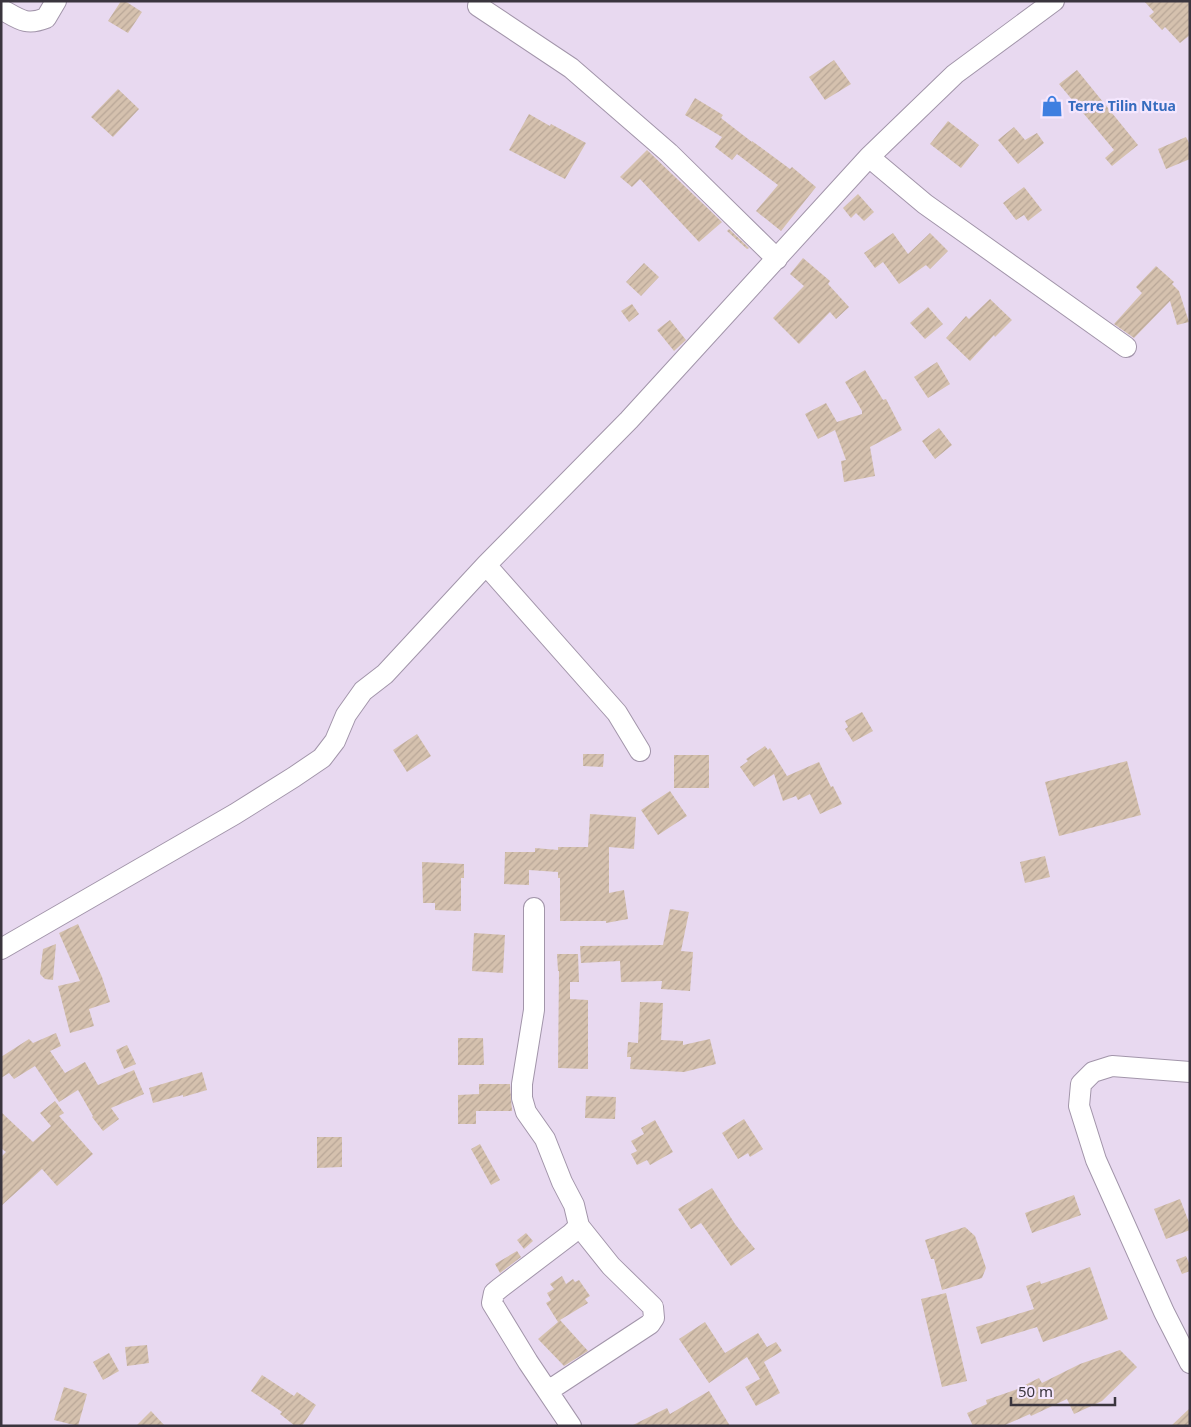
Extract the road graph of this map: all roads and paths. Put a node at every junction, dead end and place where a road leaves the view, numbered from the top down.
1 (56, 1) edge
2 (1054, 1) edge
3 (478, 6) dead end
4 (1, 9) edge
5 (869, 158) junction
6 (778, 259) junction
7 (1126, 348) dead end
8 (486, 565) junction
9 (640, 751) dead end
10 (534, 908) dead end
11 (1, 949) edge
12 (1190, 1072) edge
13 (579, 1226) junction
14 (1190, 1363) edge
15 (548, 1391) junction
16 (571, 1426) edge

1 - 4 street
2 - 5 street
3 - 6 street
5 - 6 street
5 - 7 street
6 - 8 street
8 - 9 street
8 - 11 street
10 - 13 street
12 - 14 street
13 - 15 street
13 - 15 street
15 - 16 street

